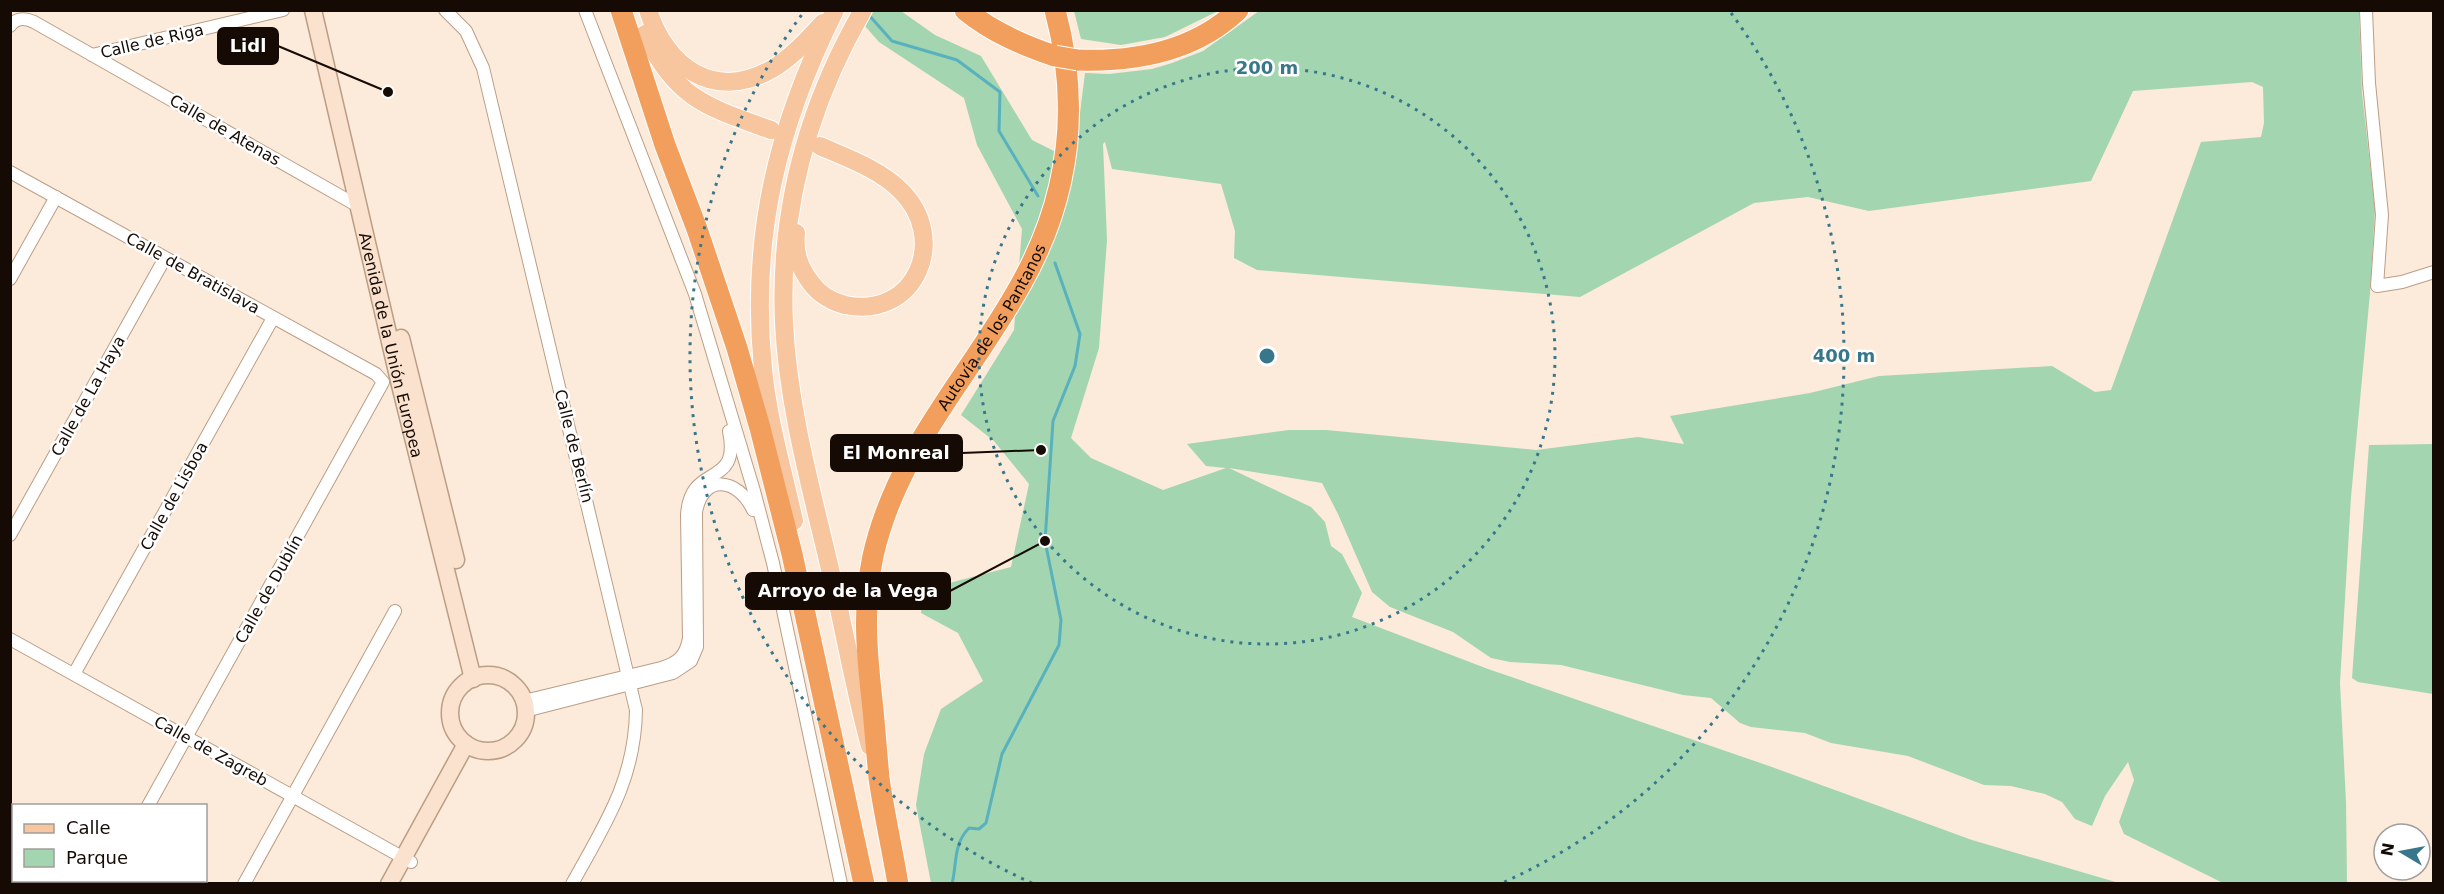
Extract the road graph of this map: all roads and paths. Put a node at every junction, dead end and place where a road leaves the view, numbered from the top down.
1 (283, 10) edge
2 (313, 10) edge
3 (322, 10) edge
4 (445, 10) edge
5 (585, 10) edge
6 (621, 10) edge
7 (635, 10) edge
8 (648, 10) edge
9 (834, 10) edge
10 (863, 10) edge
11 (965, 10) edge
12 (1055, 10) edge
13 (1238, 10) edge
14 (2366, 10) edge
15 (10, 26) edge
16 (92, 55) junction
17 (771, 130) dead end
18 (820, 146) dead end
19 (10, 172) edge
20 (796, 174) junction
21 (56, 197) junction
22 (358, 206) junction
23 (165, 258) junction
24 (2433, 272) edge
25 (10, 279) edge
26 (273, 318) junction
27 (712, 354) junction
28 (395, 363) junction
29 (380, 378) junction
30 (400, 385) junction
31 (10, 535) edge
32 (772, 563) junction
33 (395, 611) dead end
34 (10, 639) edge
35 (74, 674) junction
36 (478, 677) junction
37 (630, 680) junction
38 (524, 706) junction
39 (186, 737) junction
40 (471, 746) junction
41 (880, 779) junction
42 (292, 796) junction
43 (149, 804) edge
44 (850, 815) junction
45 (407, 860) junction
46 (244, 884) edge
47 (389, 884) edge
48 (400, 884) edge
49 (572, 884) edge
50 (841, 884) edge
51 (864, 884) edge
52 (898, 884) edge

1 - 16 street, Calle de Riga
2 - 22 street, Avenida de la Unión Europea
3 - 36 street, Avenida de la Unión Europea
4 - 37 street, Calle de Berlín
5 - 27 street
6 - 44 highway
7 - 17 main road
8 - 9 main road
9 - 44 main road
10 - 20 main road
11 - 13 highway, bridge
12 - 41 highway, Autovía de los Pantanos
14 - 24 street
15 - 16 street, Calle de Atenas
16 - 22 street, Calle de Atenas
18 - 20 main road
19 - 21 street, Calle de Bratislava
20 - 41 main road
21 - 23 street, Calle de Bratislava
21 - 25 street
22 - 28 street, Avenida de la Unión Europea
23 - 26 street, Calle de Bratislava
23 - 31 street, Calle de La Haya
26 - 29 street, Calle de Bratislava
26 - 35 street, Calle de Lisboa
27 - 32 street
27 - 37 street
28 - 29 street, Calle de Dublín
28 - 30 street, Avenida de la Unión Europea
29 - 30 street, Calle de Bratislava
29 - 39 street, Calle de Dublín
30 - 36 street, Avenida de la Unión Europea
32 - 37 street
32 - 50 street
33 - 42 street
34 - 35 street, Calle de Zagreb
35 - 39 street, Calle de Zagreb
36 - 38 street
36 - 40 street
37 - 38 street
37 - 49 street, Calle de Berlín
38 - 40 street
39 - 42 street, Calle de Zagreb
39 - 43 street, Calle de Dublín
40 - 45 street
41 - 52 highway, Autovía de los Pantanos
42 - 45 street, Calle de Zagreb
42 - 46 street
44 - 51 highway
45 - 47 street
45 - 48 street

